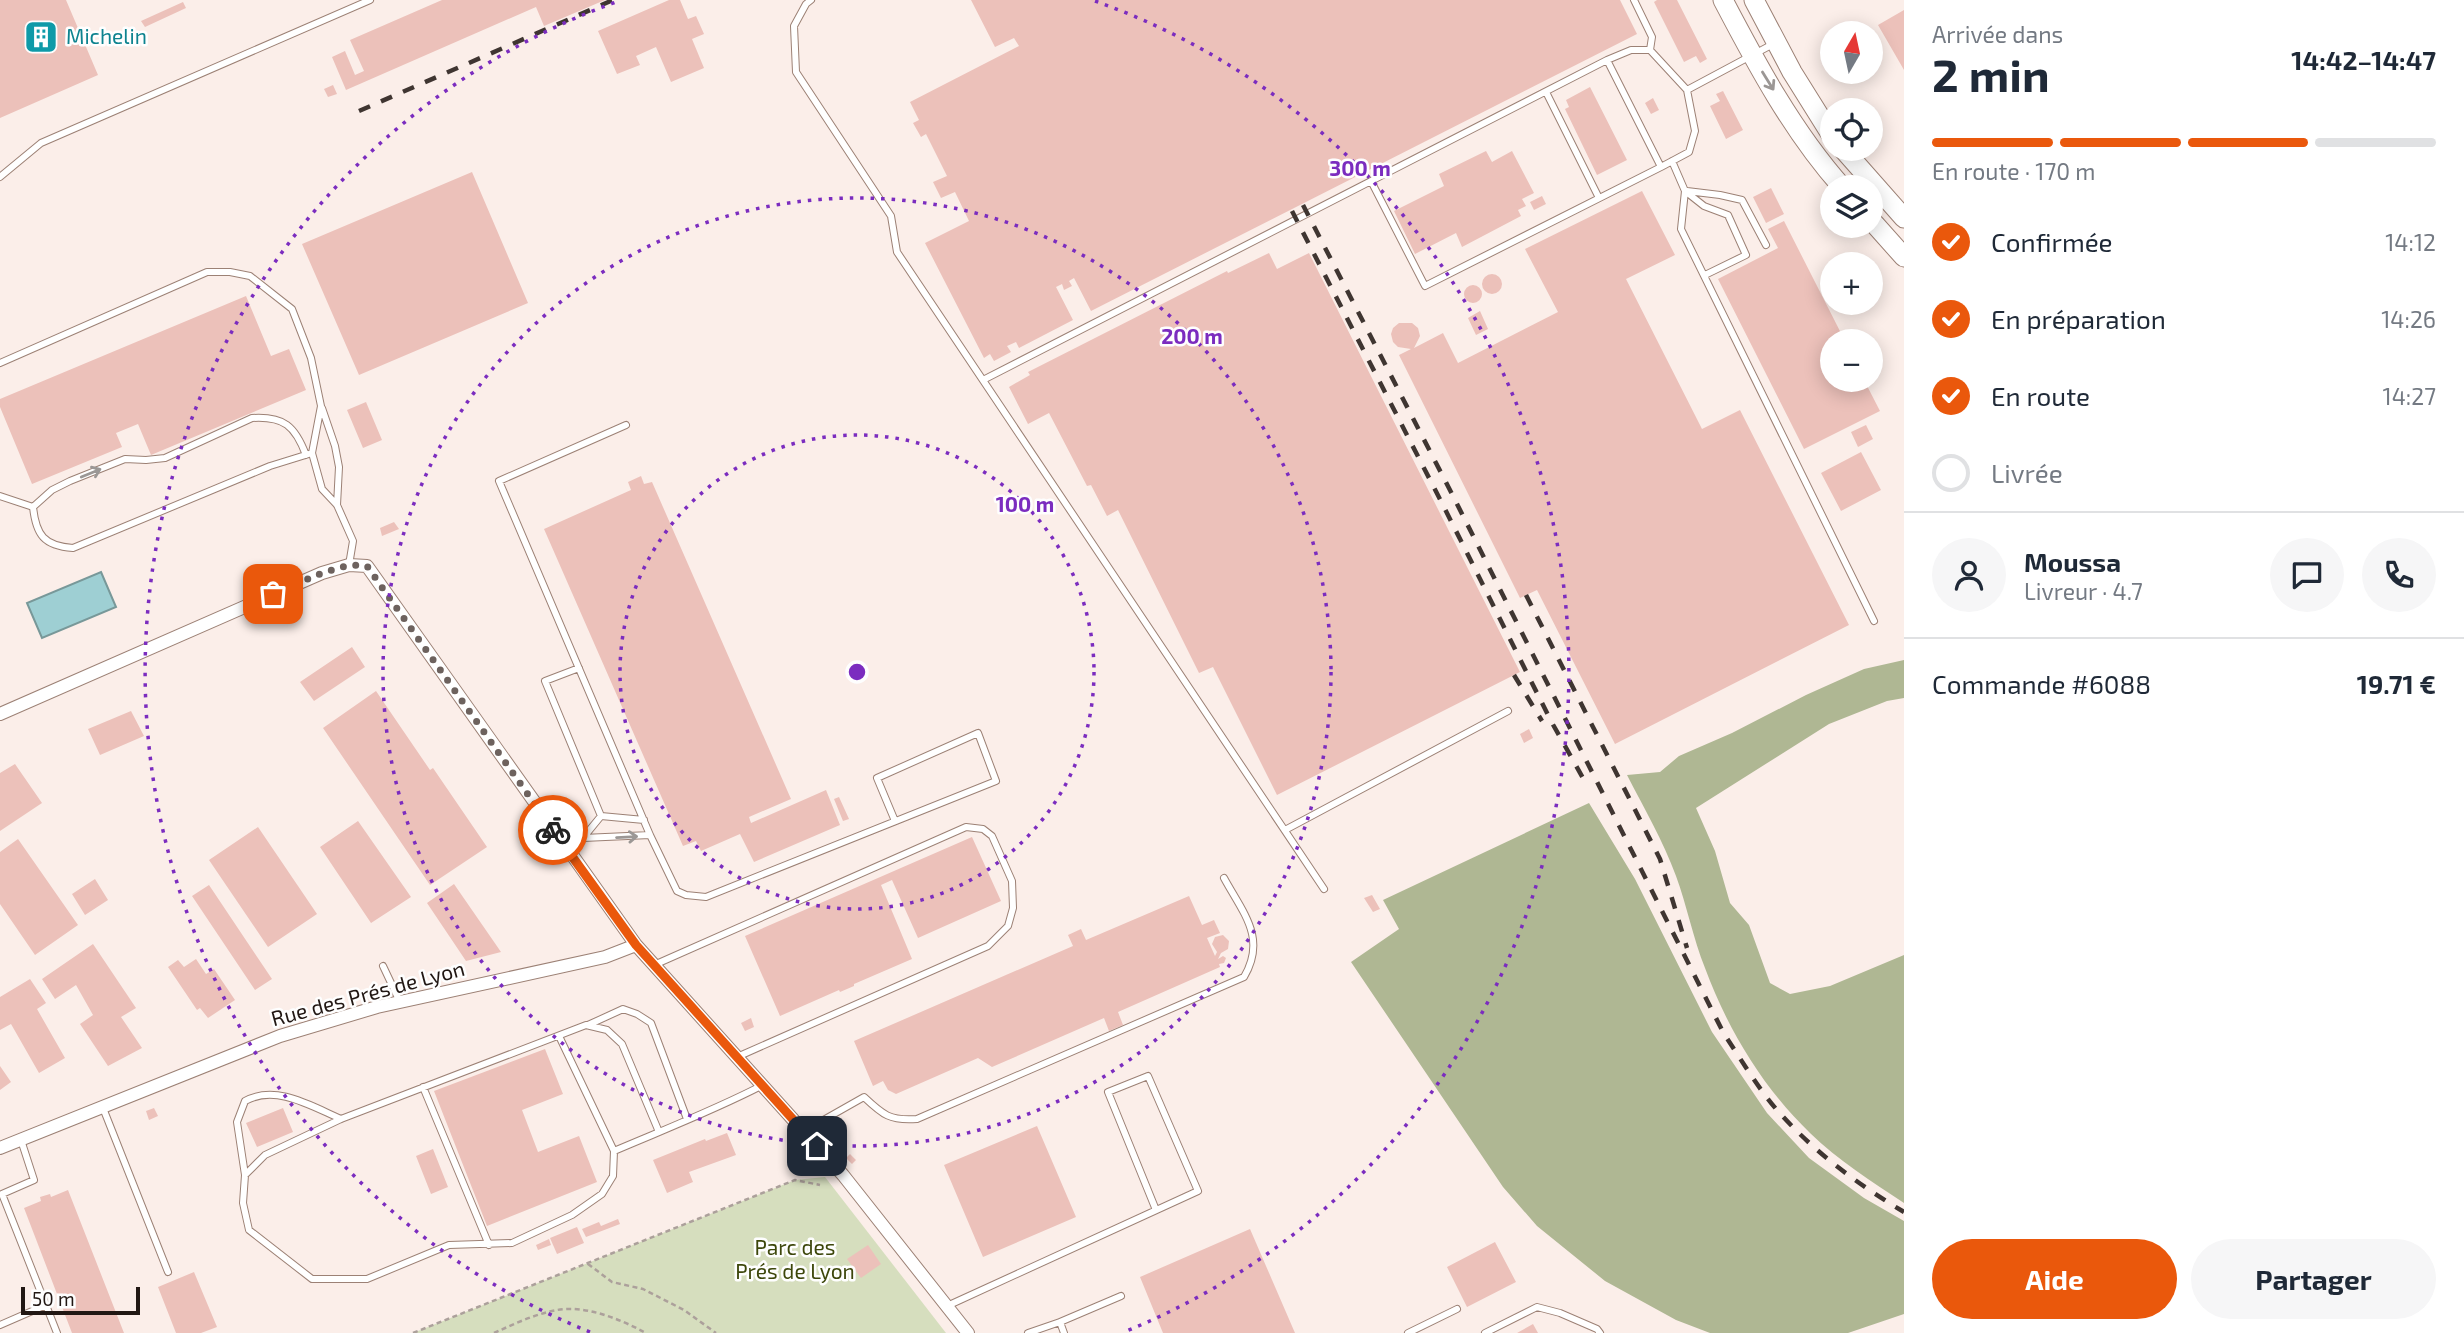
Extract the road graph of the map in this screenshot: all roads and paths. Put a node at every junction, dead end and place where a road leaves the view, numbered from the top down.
1 (370, 0) edge
2 (811, 0) edge
3 (1634, 0) edge
4 (1723, 0) edge
5 (1754, 0) edge
6 (1775, 43) junction
7 (1650, 50) junction
8 (1752, 55) junction
9 (1607, 60) junction
10 (1687, 90) junction
11 (1546, 92) junction
12 (1820, 116) edge
13 (1672, 161) junction
14 (1854, 161) edge
15 (1661, 167) junction
16 (1833, 175) edge
17 (0, 177) edge
18 (1371, 181) junction
19 (1685, 191) junction
20 (1599, 198) junction
21 (1904, 218) edge
22 (1883, 233) edge
23 (1766, 245) dead end
24 (1904, 257) edge
25 (1705, 275) junction
26 (0, 363) edge
27 (983, 380) junction
28 (321, 406) junction
29 (626, 425) dead end
30 (309, 454) junction
31 (0, 496) edge
32 (337, 505) junction
33 (33, 507) junction
34 (349, 565) junction
35 (1874, 621) dead end
36 (579, 668) junction
37 (1, 711) edge
38 (1508, 712) dead end
39 (601, 816) junction
40 (644, 820) junction
41 (895, 821) junction
42 (1285, 830) junction
43 (650, 835) junction
44 (583, 838) junction
45 (567, 850) junction
46 (1224, 878) dead end
47 (1324, 889) dead end
48 (636, 945) junction
49 (654, 965) junction
50 (383, 966) dead end
51 (400, 1002) junction
52 (586, 1025) junction
53 (559, 1036) junction
54 (737, 1057) junction
55 (762, 1085) junction
56 (423, 1087) junction
57 (103, 1108) junction
58 (341, 1119) junction
59 (687, 1119) junction
60 (804, 1131) junction
61 (659, 1132) junction
62 (20, 1140) junction
63 (0, 1148) edge
64 (614, 1151) junction
65 (245, 1175) junction
66 (820, 1185) dead end
67 (1156, 1210) junction
68 (489, 1245) junction
69 (587, 1264) junction
70 (168, 1272) dead end
71 (1121, 1296) dead end
72 (46, 1306) junction
73 (947, 1306) junction
74 (1457, 1309) dead end
75 (1060, 1322) junction
76 (0, 1325) edge
77 (57, 1333) edge
78 (413, 1333) edge
79 (495, 1333) edge
80 (646, 1333) edge
81 (716, 1333) edge
82 (968, 1333) edge
83 (1028, 1333) edge
84 (1064, 1333) edge
85 (1408, 1333) edge
86 (1485, 1333) edge
87 (1600, 1333) edge

1 - 17 lane
2 - 27 lane
3 - 7 lane
4 - 8 main road
5 - 6 main road
6 - 8 lane
6 - 12 main road
7 - 9 lane
7 - 10 lane
8 - 10 lane
8 -> 16 main road
9 - 11 lane
9 - 15 lane
10 - 13 lane
11 - 18 lane
11 - 20 lane
13 - 15 lane
13 - 19 lane
14 - 21 main road
15 - 20 lane
18 - 20 lane
18 - 27 lane
19 - 23 lane
19 - 25 lane
19 - 25 lane
22 - 24 main road
25 - 35 lane
26 - 28 lane
27 - 42 lane
28 - 30 lane
28 - 32 lane
29 - 36 lane
30 - 32 lane
33 -> 30 lane
30 - 33 lane
31 - 33 lane
32 - 34 lane
34 - 37 street
34 - 45 street
36 - 39 lane
36 - 40 lane
38 - 42 lane
39 - 40 lane
39 - 44 lane
40 - 43 lane
41 - 41 lane
41 - 43 lane
42 - 47 lane
44 -> 43 lane
44 - 45 lane
45 - 48 street
46 - 60 lane
48 - 49 street
48 - 51 street, Rue des Prés de Lyon
49 - 54 street
49 - 54 lane
50 - 51 lane
51 - 57 street, Rue des Prés de Lyon
52 - 53 lane
52 - 59 lane
52 - 61 lane
53 - 56 lane
53 - 64 lane
54 - 55 street
55 - 59 lane
55 - 60 street
56 - 58 lane
56 - 68 lane
57 - 62 street, Rue des Prés de Lyon
57 - 70 lane
58 - 65 lane
58 - 65 lane
59 - 61 lane
60 - 73 street
61 - 64 lane
62 - 63 street, Rue des Prés de Lyon
62 - 72 lane
64 - 68 lane
65 - 68 lane
66 - 69 path
67 - 67 lane
67 - 73 lane
69 - 78 path
69 - 81 path
71 - 75 lane
72 - 76 lane
72 - 77 lane
73 - 82 street
74 - 85 lane
75 - 83 lane
75 - 84 lane
79 - 80 path
86 - 87 lane

